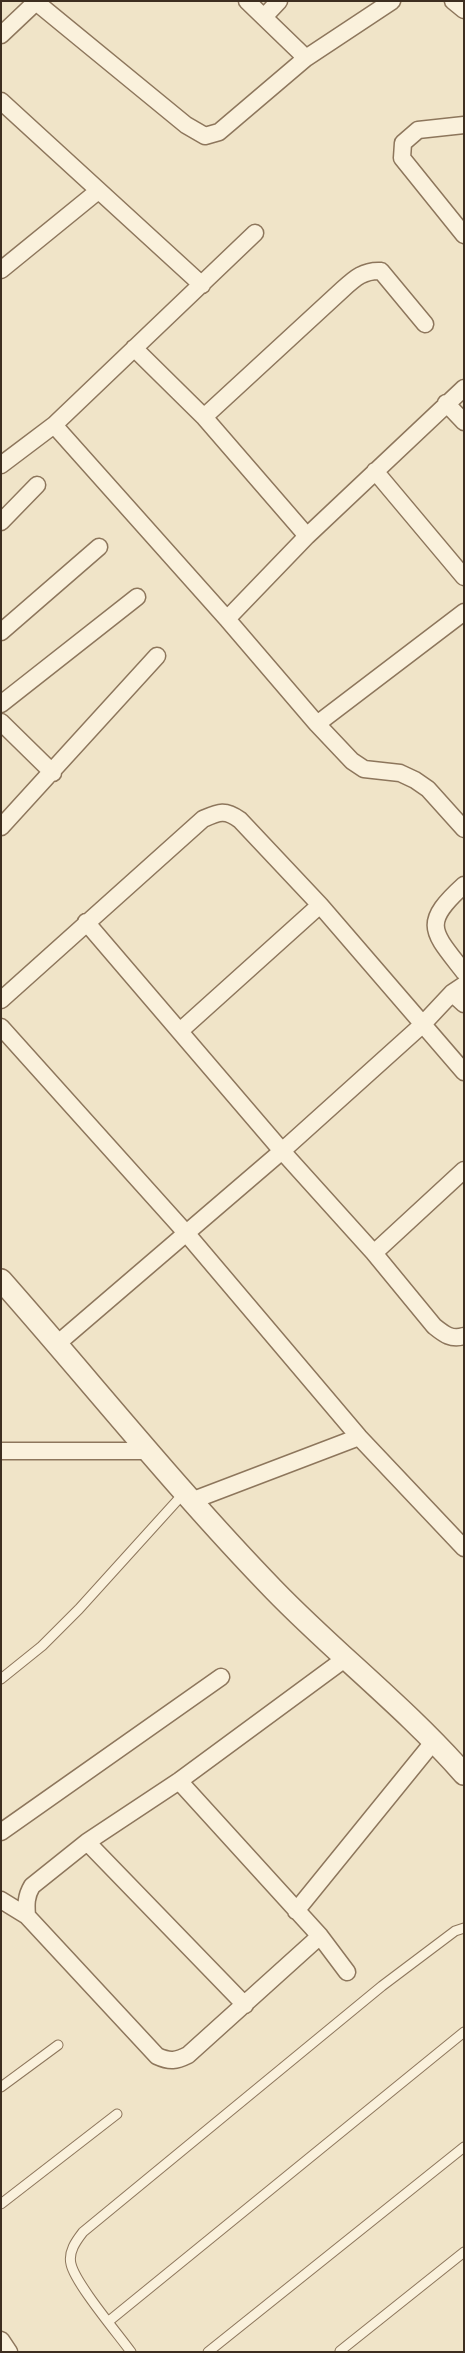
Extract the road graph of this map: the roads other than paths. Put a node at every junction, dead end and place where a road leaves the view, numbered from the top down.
1 (247, 1) edge
2 (279, 1) edge
3 (392, 1) edge
4 (453, 1) edge
5 (37, 2) edge
6 (464, 10) edge
7 (264, 17) junction
8 (1, 35) edge
9 (306, 58) junction
10 (1, 101) edge
11 (7, 118) edge
12 (464, 125) edge
13 (98, 190) junction
14 (255, 233) dead end
15 (464, 235) edge
16 (1, 270) edge
17 (202, 285) junction
18 (425, 324) dead end
19 (134, 348) junction
20 (464, 388) edge
21 (446, 403) junction
22 (204, 417) junction
23 (464, 422) edge
24 (54, 425) junction
25 (1, 465) edge
26 (376, 471) junction
27 (37, 485) dead end
28 (1, 522) edge
29 (307, 536) junction
30 (99, 548) dead end
31 (464, 577) edge
32 (137, 597) dead end
33 (464, 612) edge
34 (227, 619) junction
35 (1, 632) edge
36 (157, 656) dead end
37 (1, 704) edge
38 (1, 722) edge
39 (317, 724) junction
40 (53, 773) junction
41 (1, 827) edge
42 (464, 829) edge
43 (464, 885) edge
44 (320, 905) junction
45 (86, 922) junction
46 (464, 972) edge
47 (460, 994) edge
48 (1, 1000) edge
49 (422, 1025) junction
50 (1, 1028) edge
51 (180, 1031) junction
52 (464, 1072) edge
53 (282, 1151) junction
54 (464, 1170) edge
55 (187, 1234) junction
56 (374, 1253) junction
57 (1, 1280) edge
58 (464, 1336) edge
59 (58, 1344) junction
60 (359, 1437) junction
61 (1, 1451) edge
62 (149, 1451) junction
63 (188, 1497) junction
64 (463, 1544) edge
65 (346, 1658) junction
66 (221, 1677) dead end
67 (1, 1679) edge
68 (434, 1741) junction
69 (464, 1774) edge
70 (179, 1780) junction
71 (1, 1832) edge
72 (86, 1842) junction
73 (1, 1900) edge
74 (296, 1910) junction
75 (27, 1916) junction
76 (464, 1928) edge
77 (320, 1936) junction
78 (347, 1972) dead end
79 (245, 2004) junction
80 (464, 2032) edge
81 (58, 2045) dead end
82 (1, 2087) edge
83 (117, 2114) dead end
84 (464, 2147) edge
85 (1, 2204) edge
86 (464, 2252) edge
87 (109, 2321) junction
88 (1, 2340) edge
89 (340, 2351) edge
90 (9, 2352) edge
91 (131, 2352) edge
92 (208, 2352) edge

1 - 7 street
2 - 7 street
3 - 9 street
4 - 6 street
5 - 8 street
5 - 9 street
7 - 9 street
10 - 11 street
11 - 13 street
12 - 15 street
13 - 16 street
13 - 17 street
14 - 17 street
17 - 19 street
18 - 22 street
19 - 22 street
19 - 24 street
20 - 21 street
21 - 23 street
21 - 26 street
22 - 29 street
24 - 25 street
24 - 34 street
26 - 29 street
26 - 31 street
27 - 28 street
29 - 34 street
30 - 35 street
32 - 37 street
33 - 39 street
34 - 39 street
36 - 40 street
38 - 40 street
39 - 42 street
40 - 41 street
43 - 46 street
44 - 45 street
44 - 49 street
44 - 51 street
45 - 48 street
45 - 51 street
47 - 49 street
49 - 52 street
49 - 53 street
50 - 55 street
51 - 53 street
53 - 55 street
53 - 56 street
54 - 56 street
55 - 59 street
55 - 60 street
56 - 58 street
57 - 59 street
59 - 62 street
60 - 63 street
60 - 64 street
61 - 62 street
62 - 63 street
63 - 65 street
63 - 67 lane
65 - 68 street
65 - 70 street
66 - 71 street
68 - 69 street
68 - 74 street
70 - 72 street
70 - 74 street
72 - 75 street
72 - 79 street
73 - 75 street
74 - 77 street
75 - 79 street
76 - 87 lane
77 - 78 street
77 - 79 street
80 - 87 lane
81 - 82 lane
83 - 85 lane
84 - 92 lane
86 - 89 lane
87 - 91 lane
88 - 90 street

